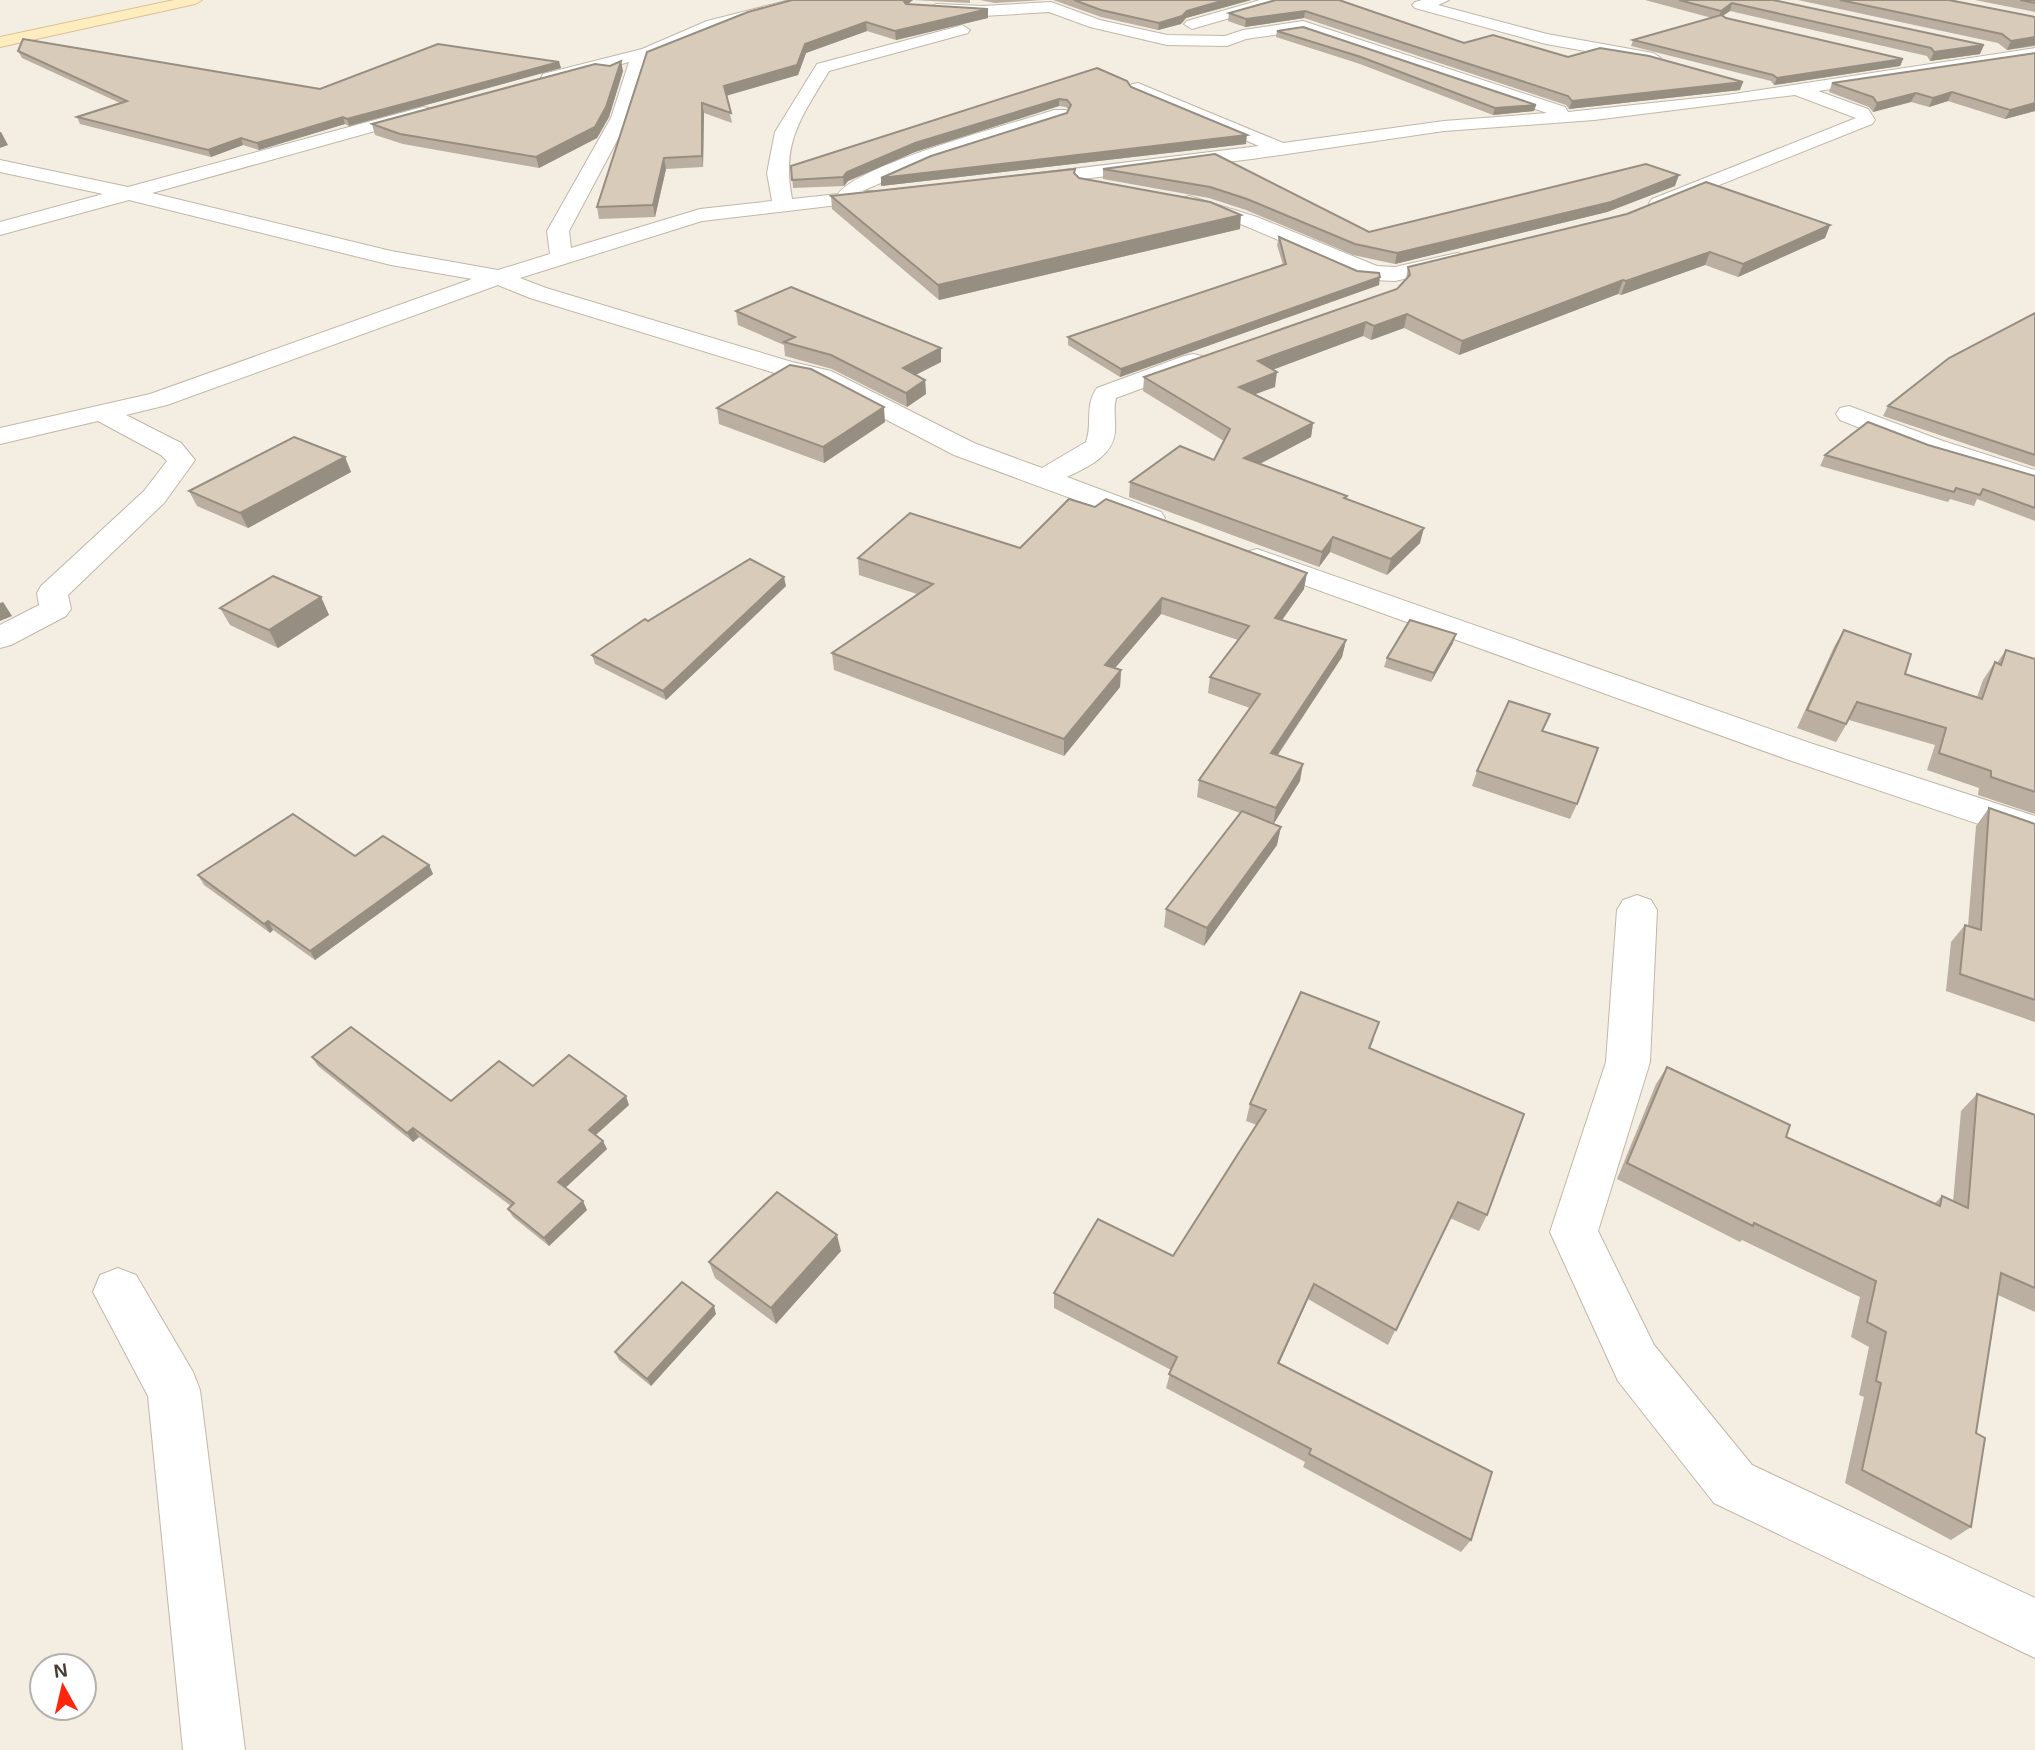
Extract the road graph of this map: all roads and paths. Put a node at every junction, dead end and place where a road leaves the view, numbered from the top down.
1 (195, 0) edge
2 (808, 0) edge
3 (1276, 0) edge
4 (1442, 0) edge
5 (914, 8) edge
6 (962, 30) edge
7 (1154, 37) junction
8 (0, 42) edge
9 (1982, 47) edge
10 (640, 53) junction
11 (2028, 54) edge
12 (1899, 58) edge
13 (1675, 64) edge
14 (1938, 67) junction
15 (535, 82) edge
16 (1741, 82) edge
17 (1138, 88) edge
18 (1789, 91) junction
19 (442, 107) edge
20 (1060, 114) edge
21 (1574, 117) junction
22 (1022, 126) junction
23 (1038, 139) edge
24 (1281, 149) junction
25 (1055, 154) edge
26 (0, 166) edge
27 (1092, 172) junction
28 (1065, 176) junction
29 (999, 183) edge
30 (1111, 190) edge
31 (126, 193) junction
32 (907, 193) edge
33 (1172, 199) edge
34 (841, 200) junction
35 (783, 206) junction
36 (1642, 210) edge
37 (0, 229) edge
38 (1481, 254) edge
39 (561, 257) junction
40 (499, 277) junction
41 (1217, 353) edge
42 (102, 413) junction
43 (1849, 414) dead end
44 (0, 436) edge
45 (1044, 478) junction
46 (2035, 479) edge
47 (1183, 530) edge
48 (1234, 549) edge
49 (0, 638) edge
50 (2035, 830) edge
51 (1637, 910) dead end
52 (118, 1292) dead end
53 (2035, 1629) edge
54 (214, 1750) edge

1 - 8 main road
2 - 10 street
3 - 7 street
4 - 13 street
5 - 7 street
6 - 35 street
7 - 21 street
9 - 11 street
10 - 15 street
10 - 39 street
11 - 14 street
12 - 14 street
14 - 18 street
16 - 18 street
17 - 24 street
18 - 21 street
18 - 36 street
19 - 31 street
20 - 22 street
21 - 24 street
22 - 23 street
22 - 34 street
24 - 27 street
25 - 27 street
26 - 31 street
27 - 28 street
28 - 29 street
28 - 30 street
31 - 37 street
31 - 40 street
32 - 34 street
33 - 38 street
34 - 35 street
35 - 39 street
39 - 40 street
40 - 42 street
40 - 45 street
41 - 45 street
42 - 44 street
42 - 49 street
43 - 46 street
45 - 47 street
48 - 50 street
51 - 53 street
52 - 54 street

